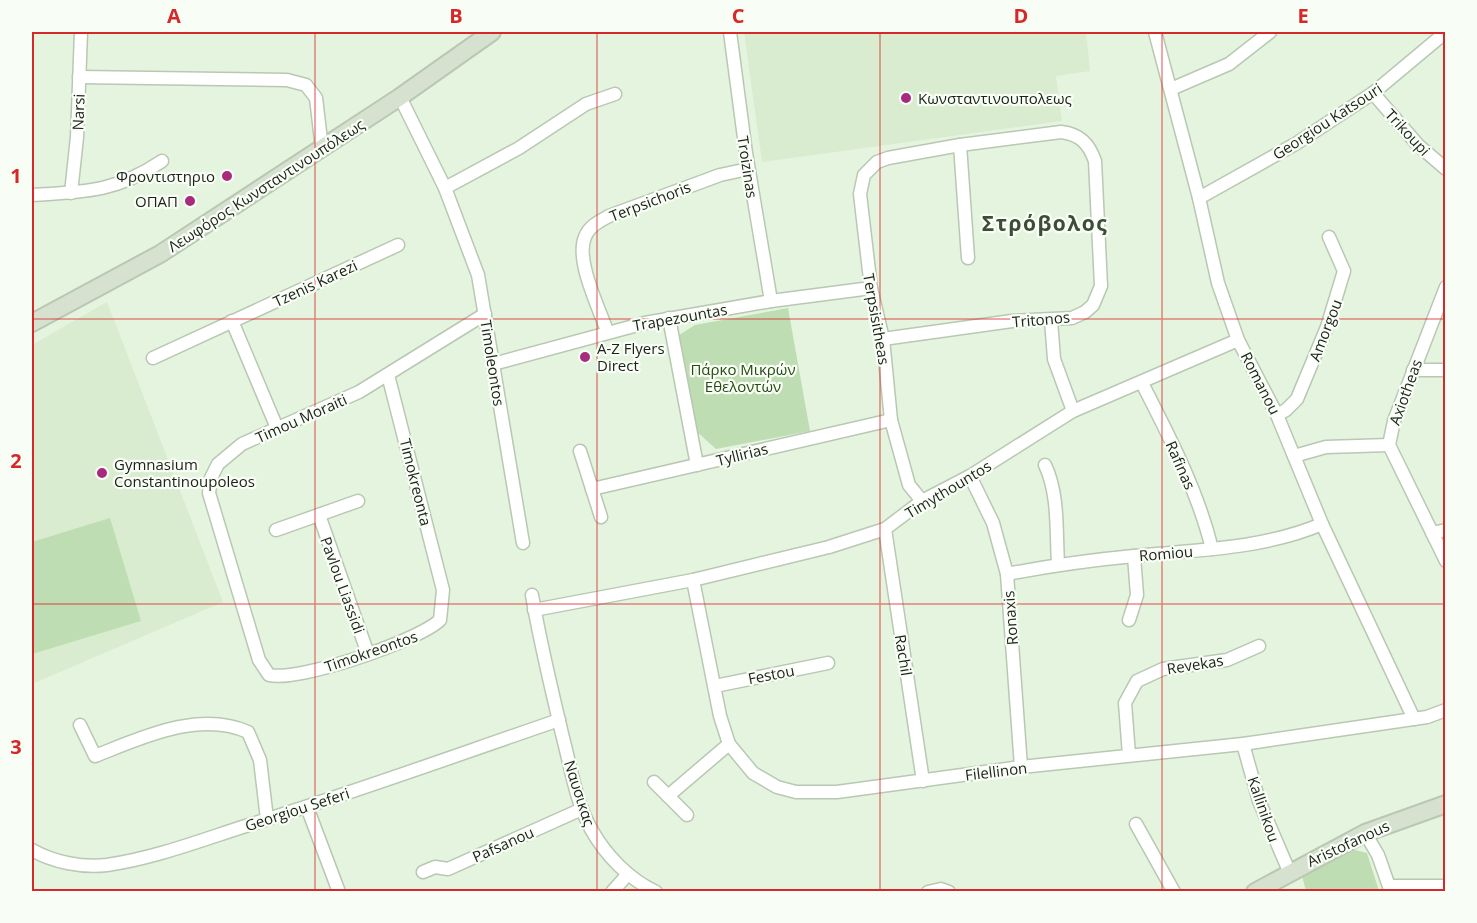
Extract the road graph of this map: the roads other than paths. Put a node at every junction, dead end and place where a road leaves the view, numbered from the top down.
1 (81, 32) edge
2 (492, 32) edge
3 (730, 32) edge
4 (1155, 32) edge
5 (1270, 32) edge
6 (1446, 32) edge
7 (79, 77) junction
8 (1171, 89) junction
9 (1373, 93) junction
10 (615, 94) dead end
11 (400, 97) junction
12 (960, 145) junction
13 (322, 148) junction
14 (162, 161) dead end
15 (869, 168) joint
16 (748, 169) junction
17 (1446, 169) edge
18 (445, 188) junction
19 (71, 193) junction
20 (32, 195) edge
21 (1199, 198) junction
22 (1329, 237) dead end
23 (398, 246) dead end
24 (968, 258) dead end
25 (871, 288) junction
26 (1446, 288) edge
27 (771, 301) junction
28 (485, 314) junction
29 (669, 318) junction
30 (1051, 320) junction
31 (232, 321) junction
32 (32, 323) edge
33 (607, 332) junction
34 (883, 339) junction
35 (1238, 340) junction
36 (153, 358) dead end
37 (493, 364) junction
38 (1413, 370) junction
39 (1446, 370) edge
40 (388, 375) junction
41 (1142, 383) junction
42 (1073, 411) junction
43 (1278, 415) junction
44 (891, 420) junction
45 (278, 428) junction
46 (1389, 445) junction
47 (580, 451) dead end
48 (1294, 456) junction
49 (697, 465) junction
50 (1045, 465) dead end
51 (970, 476) junction
52 (592, 489) junction
53 (358, 501) dead end
54 (922, 501) junction
55 (319, 515) junction
56 (601, 517) dead end
57 (1322, 524) junction
58 (885, 529) junction
59 (276, 530) dead end
60 (1446, 530) edge
61 (1432, 533) junction
62 (523, 543) dead end
63 (1212, 549) junction
64 (1134, 556) junction
65 (1446, 561) edge
66 (1058, 564) junction
67 (1007, 574) junction
68 (693, 580) junction
69 (443, 590) joint
70 (532, 595) dead end
71 (534, 610) junction
72 (1129, 620) dead end
73 (1259, 646) dead end
74 (368, 654) junction
75 (828, 663) dead end
76 (269, 675) joint
77 (715, 686) junction
78 (1446, 710) edge
79 (1414, 719) junction
80 (559, 720) junction
81 (80, 725) dead end
82 (729, 744) junction
83 (1243, 744) junction
84 (1129, 755) junction
85 (1021, 767) junction
86 (923, 781) junction
87 (654, 782) dead end
88 (668, 796) junction
89 (1446, 804) edge
90 (307, 807) junction
91 (582, 809) junction
92 (687, 815) dead end
93 (267, 819) junction
94 (1136, 824) dead end
95 (1365, 833) junction
96 (32, 850) edge
97 (1289, 871) junction
98 (423, 873) dead end
99 (628, 874) junction
100 (1446, 886) edge
101 (1390, 889) edge
102 (339, 891) edge
103 (612, 891) edge
104 (656, 891) edge
105 (928, 891) edge
106 (950, 891) edge
107 (1174, 891) edge
108 (1255, 891) edge

1 - 7 street, Narsi
2 - 11 street, Λεωφόρος Κωνσταντινουπόλεως
3 - 16 street, Troizinas
4 - 8 street, Romanou
5 - 8 street
6 - 9 street, Georgiou Katsouri
7 - 13 street
7 - 19 street, Narsi
8 - 21 street, Romanou
9 - 17 street, Trikoupi
9 - 21 street, Georgiou Katsouri
10 - 18 street
11 - 13 street, Λεωφόρος Κωνσταντινουπόλεως
11 - 18 street, Timoleontos
12 - 15 street, Tritonos
12 - 24 street
12 - 30 street, Tritonos
13 - 32 street, Λεωφόρος Κωνσταντινουπόλεως
14 - 19 street
15 - 25 street, Terpsisitheas
16 - 27 street, Troizinas
16 - 33 street, Terpsichoris
18 - 28 street, Timoleontos
19 - 20 street
21 - 35 street, Romanou
22 - 43 street, Amorgou
23 - 31 street, Tzenis Karezi
25 - 27 street, Trapezountas
25 - 34 street, Terpsisitheas
26 - 38 street, Axiotheas
27 - 29 street, Trapezountas
28 - 37 street, Timoleontos
28 - 40 street, Timou Moraiti
29 - 33 street, Trapezountas
29 - 49 street
30 - 34 street, Tritonos
30 - 42 street
31 - 36 street, Tzenis Karezi
31 - 45 street
33 - 37 street, Trapezountas
34 - 44 street, Terpsisitheas
35 - 41 street, Timythountos
35 - 43 street, Romanou
37 - 62 street, Timoleontos
38 - 39 street
38 - 46 street, Axiotheas
40 - 45 street, Timou Moraiti
40 - 69 street, Timokreonta
41 - 42 street, Timythountos
41 - 63 street, Rafinas
42 - 51 street, Timythountos
43 - 48 street, Romanou
44 - 49 street, Tyllirias
44 - 54 street, Terpsisitheas
45 - 76 street, Timou Moraiti
46 - 48 street
46 - 61 street, Axiotheas
47 - 52 street
48 - 57 street, Romanou
49 - 52 street, Tyllirias
50 - 66 street
51 - 54 street, Timythountos
51 - 67 street, Ronaxis
52 - 56 street
53 - 55 street
54 - 58 street, Timythountos
55 - 59 street
55 - 74 street, Pavlou Liassidi
57 - 63 street, Romiou
57 - 79 street, Romanou
58 - 68 street, Timythountos
58 - 86 street, Rachil
60 - 61 street
61 - 65 street, Axiotheas
63 - 64 street, Romiou
64 - 66 street, Romiou
64 - 72 street
66 - 67 street, Romiou
67 - 85 street, Ronaxis
68 - 71 street, Timythountos
68 - 77 street, Filellinon
69 - 74 street, Timokreontos
70 - 71 street, Ναυσικας
71 - 80 street, Ναυσικας
73 - 84 street, Revekas
74 - 76 street, Timokreontos
75 - 77 street, Festou
77 - 82 street, Filellinon
78 - 79 street, Filellinon
79 - 83 street, Filellinon
80 - 90 street, Georgiou Seferi
80 - 91 street, Ναυσικας
81 - 93 street
82 - 86 street, Filellinon
82 - 88 street
83 - 84 street, Filellinon
83 - 97 street, Kallinikou
84 - 85 street, Filellinon
85 - 86 street, Filellinon
87 - 88 street
88 - 92 street
89 - 95 street, Aristofanous
90 - 93 street, Georgiou Seferi
90 - 102 street
91 - 98 street, Pafsanou
91 - 99 street, Ναυσικας
93 - 96 street, Georgiou Seferi
94 - 107 street
95 - 97 street, Aristofanous
95 - 101 street
97 - 108 street, Aristofanous
99 - 103 street
99 - 104 street, Ναυσικας
100 - 101 street
105 - 106 street

